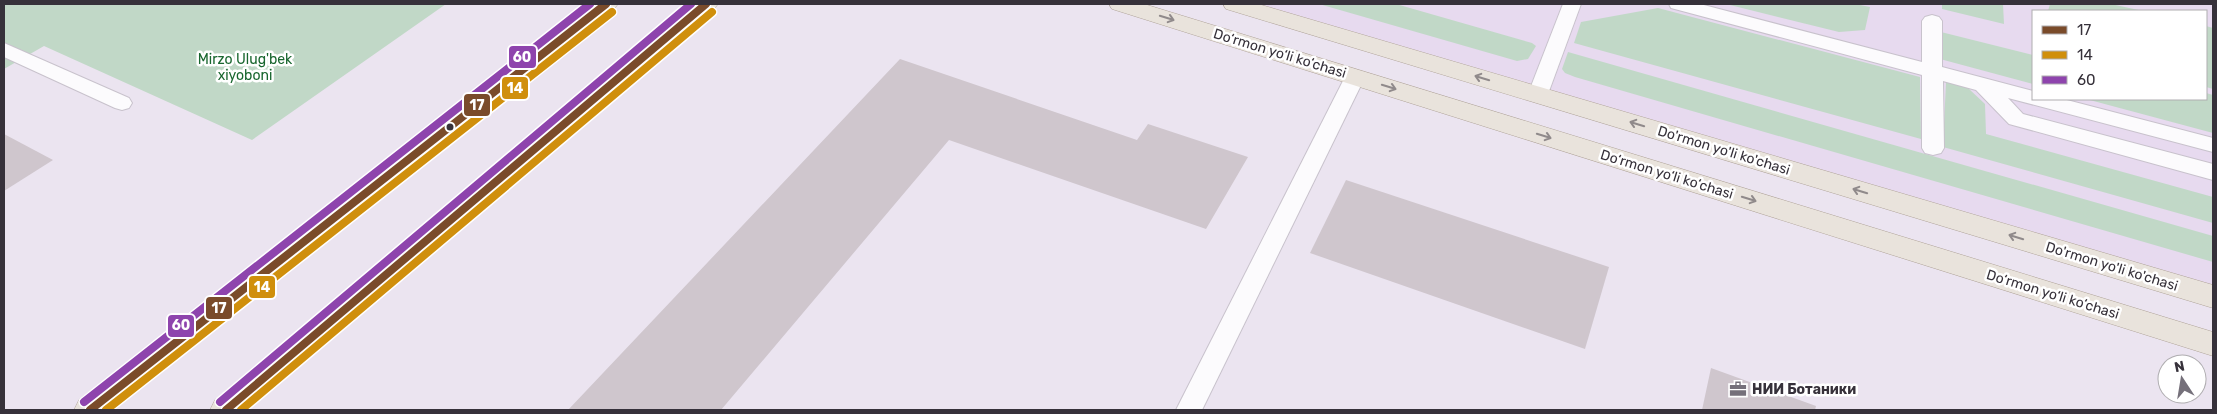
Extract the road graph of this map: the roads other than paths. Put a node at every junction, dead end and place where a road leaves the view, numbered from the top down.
1 (606, 4) edge
2 (1120, 4) edge
3 (1234, 4) edge
4 (1572, 4) edge
5 (1678, 4) edge
6 (705, 8) edge
7 (1932, 21) dead end
8 (4, 49) edge
9 (1933, 71) junction
10 (1355, 77) junction
11 (1983, 84) junction
12 (1538, 94) junction
13 (2032, 98) edge
14 (2041, 100) edge
15 (122, 103) dead end
16 (2213, 145) edge
17 (1933, 148) dead end
18 (2213, 172) edge
19 (2213, 296) edge
20 (2213, 344) edge
21 (90, 410) edge
22 (226, 410) edge
23 (1189, 410) edge

1 - 21 main road
2 -> 10 main road, Do‘rmon yo‘li ko‘chasi
12 -> 3 main road, Do'rmon yo'li ko'chasi
4 - 12 lane
5 - 9 lane
6 - 22 main road
7 - 9 lane
8 - 15 lane
9 - 11 lane
9 - 17 lane
10 -> 20 main road, Do‘rmon yo‘li ko‘chasi
10 - 23 lane
11 - 13 lane
11 - 18 lane
19 -> 12 main road, Do'rmon yo'li ko'chasi
14 - 16 lane

